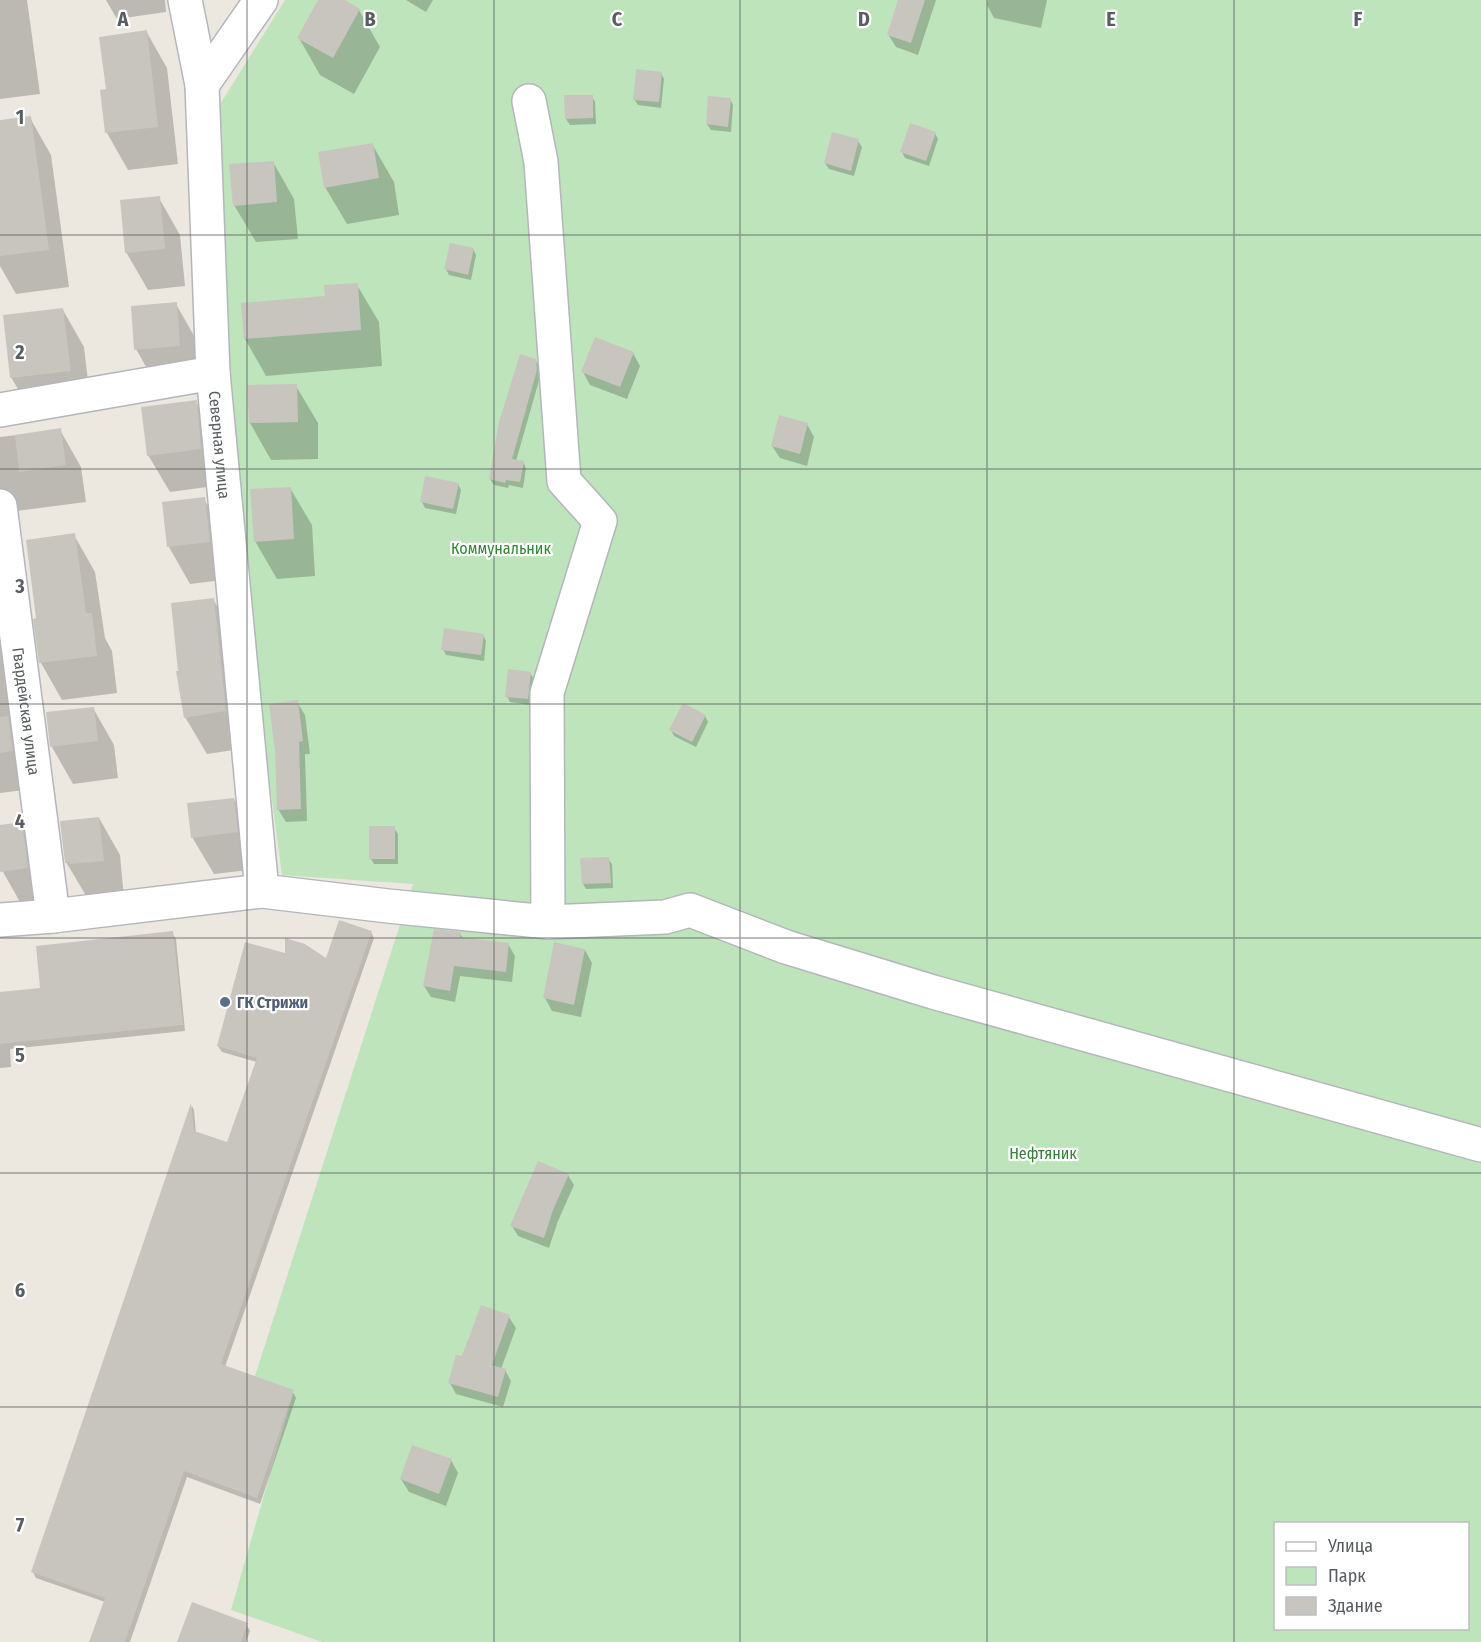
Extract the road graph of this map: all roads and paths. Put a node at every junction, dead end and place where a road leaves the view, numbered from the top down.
1 (185, 0) edge
2 (261, 0) edge
3 (202, 85) junction
4 (529, 101) dead end
5 (213, 373) junction
6 (0, 410) edge
7 (0, 506) edge
8 (262, 891) junction
9 (53, 916) junction
10 (0, 920) edge
11 (548, 921) junction
12 (1481, 1145) edge

1 - 3 street, Северная улица
2 - 3 street
3 - 5 street, Северная улица
4 - 11 street
5 - 6 street
5 - 8 street, Северная улица
7 - 9 street, Гвардейская улица
8 - 9 street
8 - 11 street
9 - 10 street
11 - 12 street

